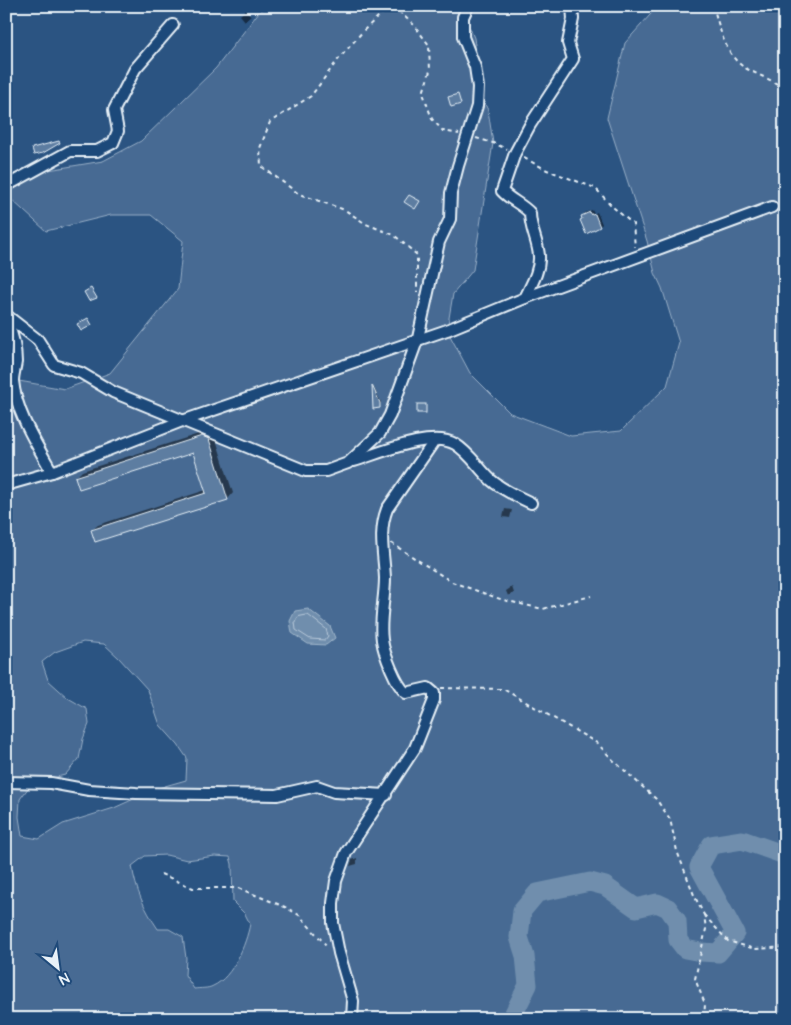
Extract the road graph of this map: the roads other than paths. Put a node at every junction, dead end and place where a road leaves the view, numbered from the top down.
1 (468, 6) edge
2 (572, 6) edge
3 (173, 25) dead end
4 (6, 186) edge
5 (772, 207) dead end
6 (525, 298) junction
7 (6, 316) edge
8 (418, 338) junction
9 (182, 422) junction
10 (435, 440) junction
11 (348, 463) junction
12 (52, 472) junction
13 (6, 485) edge
14 (531, 503) dead end
15 (6, 782) edge
16 (386, 794) junction
17 (352, 1019) edge

1 - 8 street
2 - 6 street
3 - 4 street
5 - 6 street
6 - 8 street
7 - 9 street
7 - 12 street
8 - 9 street
8 - 11 street
9 - 11 street
9 - 12 street
10 - 11 street
10 - 14 street
10 - 16 street
12 - 13 street
15 - 16 street
16 - 17 street

